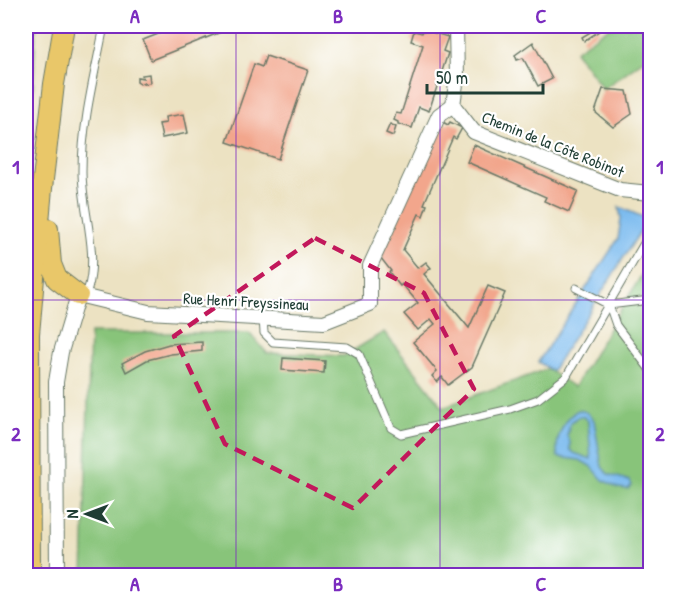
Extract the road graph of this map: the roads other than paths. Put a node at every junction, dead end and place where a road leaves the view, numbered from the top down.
1 (64, 26) edge
2 (104, 26) edge
3 (456, 26) edge
4 (453, 105) junction
5 (42, 188) junction
6 (651, 193) edge
7 (651, 233) edge
8 (579, 290) dead end
9 (78, 295) junction
10 (651, 300) edge
11 (605, 304) junction
12 (262, 318) junction
13 (651, 370) edge
14 (30, 576) edge
15 (57, 576) edge

1 - 5 main road
2 - 9 lane
3 - 4 street
4 - 6 street, Chemin de la Côte Robinot
4 - 12 street, Rue Henri Freyssineau
5 - 9 main road
5 - 14 main road
7 - 11 lane
8 - 11 lane
9 - 12 street, Rue Henri Freyssineau
9 - 15 street
10 - 11 lane
11 - 12 lane
11 - 13 lane

